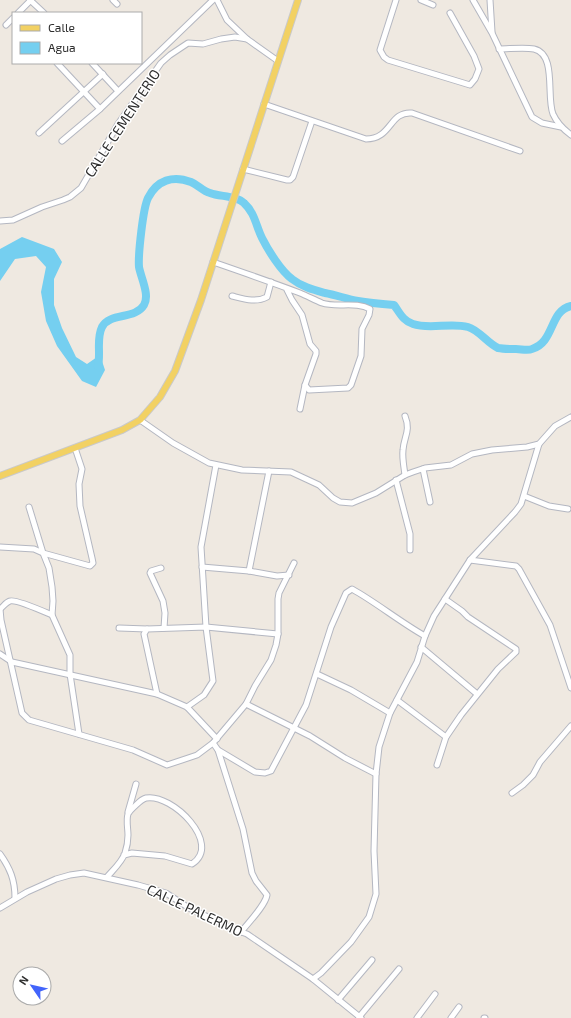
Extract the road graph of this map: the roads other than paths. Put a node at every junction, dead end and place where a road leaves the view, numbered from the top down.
1 (31, 0) edge
2 (213, 0) edge
3 (217, 0) edge
4 (298, 0) edge
5 (396, 0) edge
6 (421, 0) edge
7 (474, 0) edge
8 (490, 0) edge
9 (433, 5) dead end
10 (19, 12) edge
11 (43, 12) edge
12 (450, 13) dead end
13 (12, 19) edge
14 (6, 25) dead end
15 (492, 33) junction
16 (248, 39) junction
17 (499, 49) junction
18 (154, 56) junction
19 (278, 61) junction
20 (161, 63) junction
21 (58, 64) edge
22 (93, 64) edge
23 (103, 74) junction
24 (118, 91) junction
25 (84, 92) junction
26 (264, 104) junction
27 (100, 108) junction
28 (312, 121) junction
29 (560, 127) junction
30 (39, 133) dead end
31 (571, 135) edge
32 (62, 140) dead end
33 (520, 151) dead end
34 (243, 169) junction
35 (0, 222) edge
36 (213, 262) junction
37 (271, 282) junction
38 (286, 288) junction
39 (232, 296) dead end
40 (306, 385) junction
41 (300, 409) dead end
42 (405, 416) dead end
43 (571, 417) edge
44 (140, 420) junction
45 (539, 444) junction
46 (75, 448) junction
47 (216, 465) junction
48 (423, 469) junction
49 (269, 471) junction
50 (405, 475) junction
51 (0, 476) edge
52 (396, 480) junction
53 (524, 496) junction
54 (430, 502) dead end
55 (29, 507) dead end
56 (568, 509) dead end
57 (0, 547) edge
58 (410, 550) dead end
59 (43, 553) junction
60 (470, 560) junction
61 (294, 563) dead end
62 (202, 567) junction
63 (161, 568) dead end
64 (249, 571) junction
65 (289, 575) junction
66 (445, 599) junction
67 (0, 609) edge
68 (52, 615) junction
69 (206, 627) junction
70 (118, 628) dead end
71 (164, 628) junction
72 (147, 629) junction
73 (278, 634) junction
74 (425, 636) junction
75 (421, 647) junction
76 (0, 654) edge
77 (12, 662) junction
78 (70, 674) junction
79 (317, 674) junction
80 (571, 688) edge
81 (157, 694) junction
82 (477, 694) junction
83 (397, 700) junction
84 (246, 704) junction
85 (187, 707) junction
86 (390, 713) junction
87 (571, 726) edge
88 (294, 728) junction
89 (79, 734) junction
90 (446, 737) junction
91 (215, 741) junction
92 (218, 750) junction
93 (437, 765) dead end
94 (376, 774) junction
95 (136, 784) dead end
96 (512, 793) dead end
97 (128, 815) junction
98 (0, 854) edge
99 (124, 855) junction
100 (107, 877) junction
101 (15, 898) junction
102 (0, 908) edge
103 (241, 932) junction
104 (372, 960) dead end
105 (399, 969) dead end
106 (313, 979) junction
107 (435, 994) dead end
108 (338, 1000) junction
109 (460, 1006) dead end
110 (360, 1017) edge
111 (417, 1018) edge
112 (451, 1018) edge

1 - 10 street
1 - 11 street
2 - 18 street
3 - 16 street
4 - 19 main road
5 - 12 street
6 - 9 street
7 - 15 street
8 - 15 street
13 - 14 street
15 - 17 street
16 - 19 street
16 - 20 street, CALLE CEMENTERIO
17 - 29 street
17 - 29 street
18 - 20 street
18 - 24 street
19 - 26 main road
20 - 35 street, CALLE CEMENTERIO
21 - 25 street
22 - 23 street
23 - 24 street
23 - 25 street
24 - 27 street
25 - 27 street
25 - 30 street
26 - 28 street
26 - 34 main road
27 - 32 street
28 - 33 street
28 - 34 street
29 - 31 street
34 - 36 main road
36 - 37 street
36 - 44 main road
37 - 38 street
37 - 39 street
38 - 40 street
38 - 40 street
40 - 41 street
42 - 50 street
43 - 45 street
44 - 46 main road
44 - 47 street
45 - 48 street
45 - 53 street
46 - 51 main road
46 - 59 street
47 - 49 street
47 - 62 street
48 - 50 street
48 - 54 street
49 - 52 street
49 - 64 street
50 - 52 street
52 - 58 street
53 - 56 street
53 - 60 street
55 - 59 street
57 - 59 street
59 - 68 street
60 - 66 street
60 - 80 street
61 - 65 street
62 - 64 street
62 - 69 street
63 - 71 street
64 - 65 street
65 - 73 street
66 - 74 street
66 - 82 street
67 - 68 street
67 - 77 street
68 - 78 street
69 - 71 street
69 - 73 street
69 - 85 street
70 - 72 street
71 - 72 street
72 - 81 street
73 - 84 street
74 - 75 street
74 - 79 street
75 - 82 street
75 - 83 street
76 - 77 street
77 - 78 street
77 - 89 street
78 - 81 street
78 - 89 street
79 - 86 street
79 - 88 street
81 - 85 street
82 - 90 street
83 - 86 street
83 - 90 street
84 - 88 street
84 - 91 street
85 - 91 street
86 - 94 street
87 - 96 street
88 - 92 street
88 - 94 street
89 - 91 street
90 - 93 street
91 - 92 street
92 - 103 street
94 - 106 street
95 - 97 street
97 - 99 street
97 - 99 street
98 - 101 street
99 - 100 street
100 - 101 street, CALLE PALERMO
100 - 103 street, CALLE PALERMO
101 - 102 street, CALLE PALERMO
103 - 106 street, CALLE PALERMO
104 - 108 street
105 - 110 street
106 - 108 street, CALLE PALERMO
107 - 111 street
108 - 110 street, CALLE PALERMO
109 - 112 street

